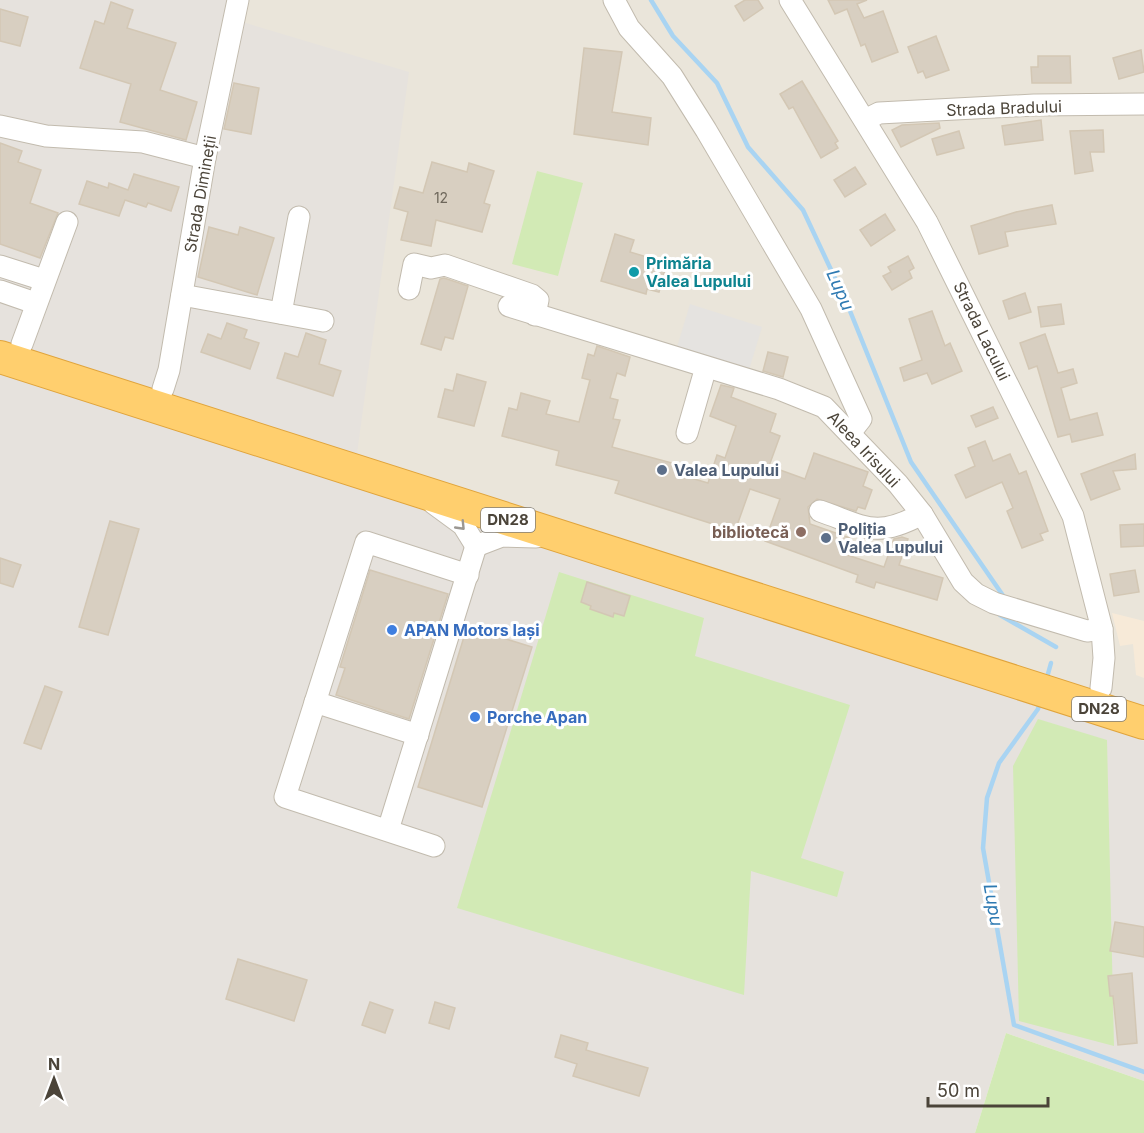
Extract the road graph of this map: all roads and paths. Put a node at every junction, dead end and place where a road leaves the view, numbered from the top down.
1 (238, 0) edge
2 (614, 0) edge
3 (790, 0) edge
4 (1144, 104) edge
5 (865, 120) junction
6 (0, 126) edge
7 (205, 158) junction
8 (299, 217) dead end
9 (67, 222) dead end
10 (0, 266) edge
11 (44, 280) junction
12 (409, 289) dead end
13 (0, 291) edge
14 (182, 295) junction
15 (35, 303) junction
16 (509, 306) dead end
17 (281, 313) junction
18 (535, 315) junction
19 (323, 321) dead end
20 (7, 346) edge
21 (706, 367) junction
22 (163, 389) junction
23 (687, 433) dead end
24 (850, 433) junction
25 (415, 490) junction
26 (820, 511) dead end
27 (922, 514) junction
28 (561, 537) junction
29 (476, 546) junction
30 (468, 575) junction
31 (1102, 629) junction
32 (1019, 673) junction
33 (1058, 684) junction
34 (1101, 688) junction
35 (315, 702) junction
36 (1144, 702) edge
37 (1144, 723) edge
38 (418, 735) junction
39 (388, 830) junction
40 (434, 846) dead end

1 - 7 street, Strada Dimineții
2 - 24 street
3 - 5 street, Strada Lacului
4 - 5 street, Strada Bradului
5 - 31 street, Strada Lacului
6 - 7 street
7 - 14 street, Strada Dimineții
8 - 17 street
9 - 11 street
10 - 11 street
11 - 15 street
12 - 18 street
13 - 15 street
14 - 17 street
14 - 22 street, Strada Dimineții
15 - 20 street
16 - 18 street, Aleea Irisului
17 - 19 street
18 - 21 street, Aleea Irisului
20 - 22 highway, DN28
20 - 25 highway, DN28
21 - 23 street
21 - 24 street, Aleea Irisului
22 - 32 highway, DN28
24 - 27 street, Aleea Irisului
25 - 28 highway, DN28
25 -> 29 street
26 - 27 street
27 - 31 street, Aleea Irisului
28 - 29 street
28 - 32 highway, DN28
29 - 30 street
30 - 35 street
30 - 38 street
31 - 34 street, Strada Lacului
32 - 33 highway, DN28
33 - 34 highway, DN28
33 - 37 highway, DN28
34 - 36 highway, DN28
35 - 38 street
35 - 39 street
38 - 39 street
39 - 40 street

